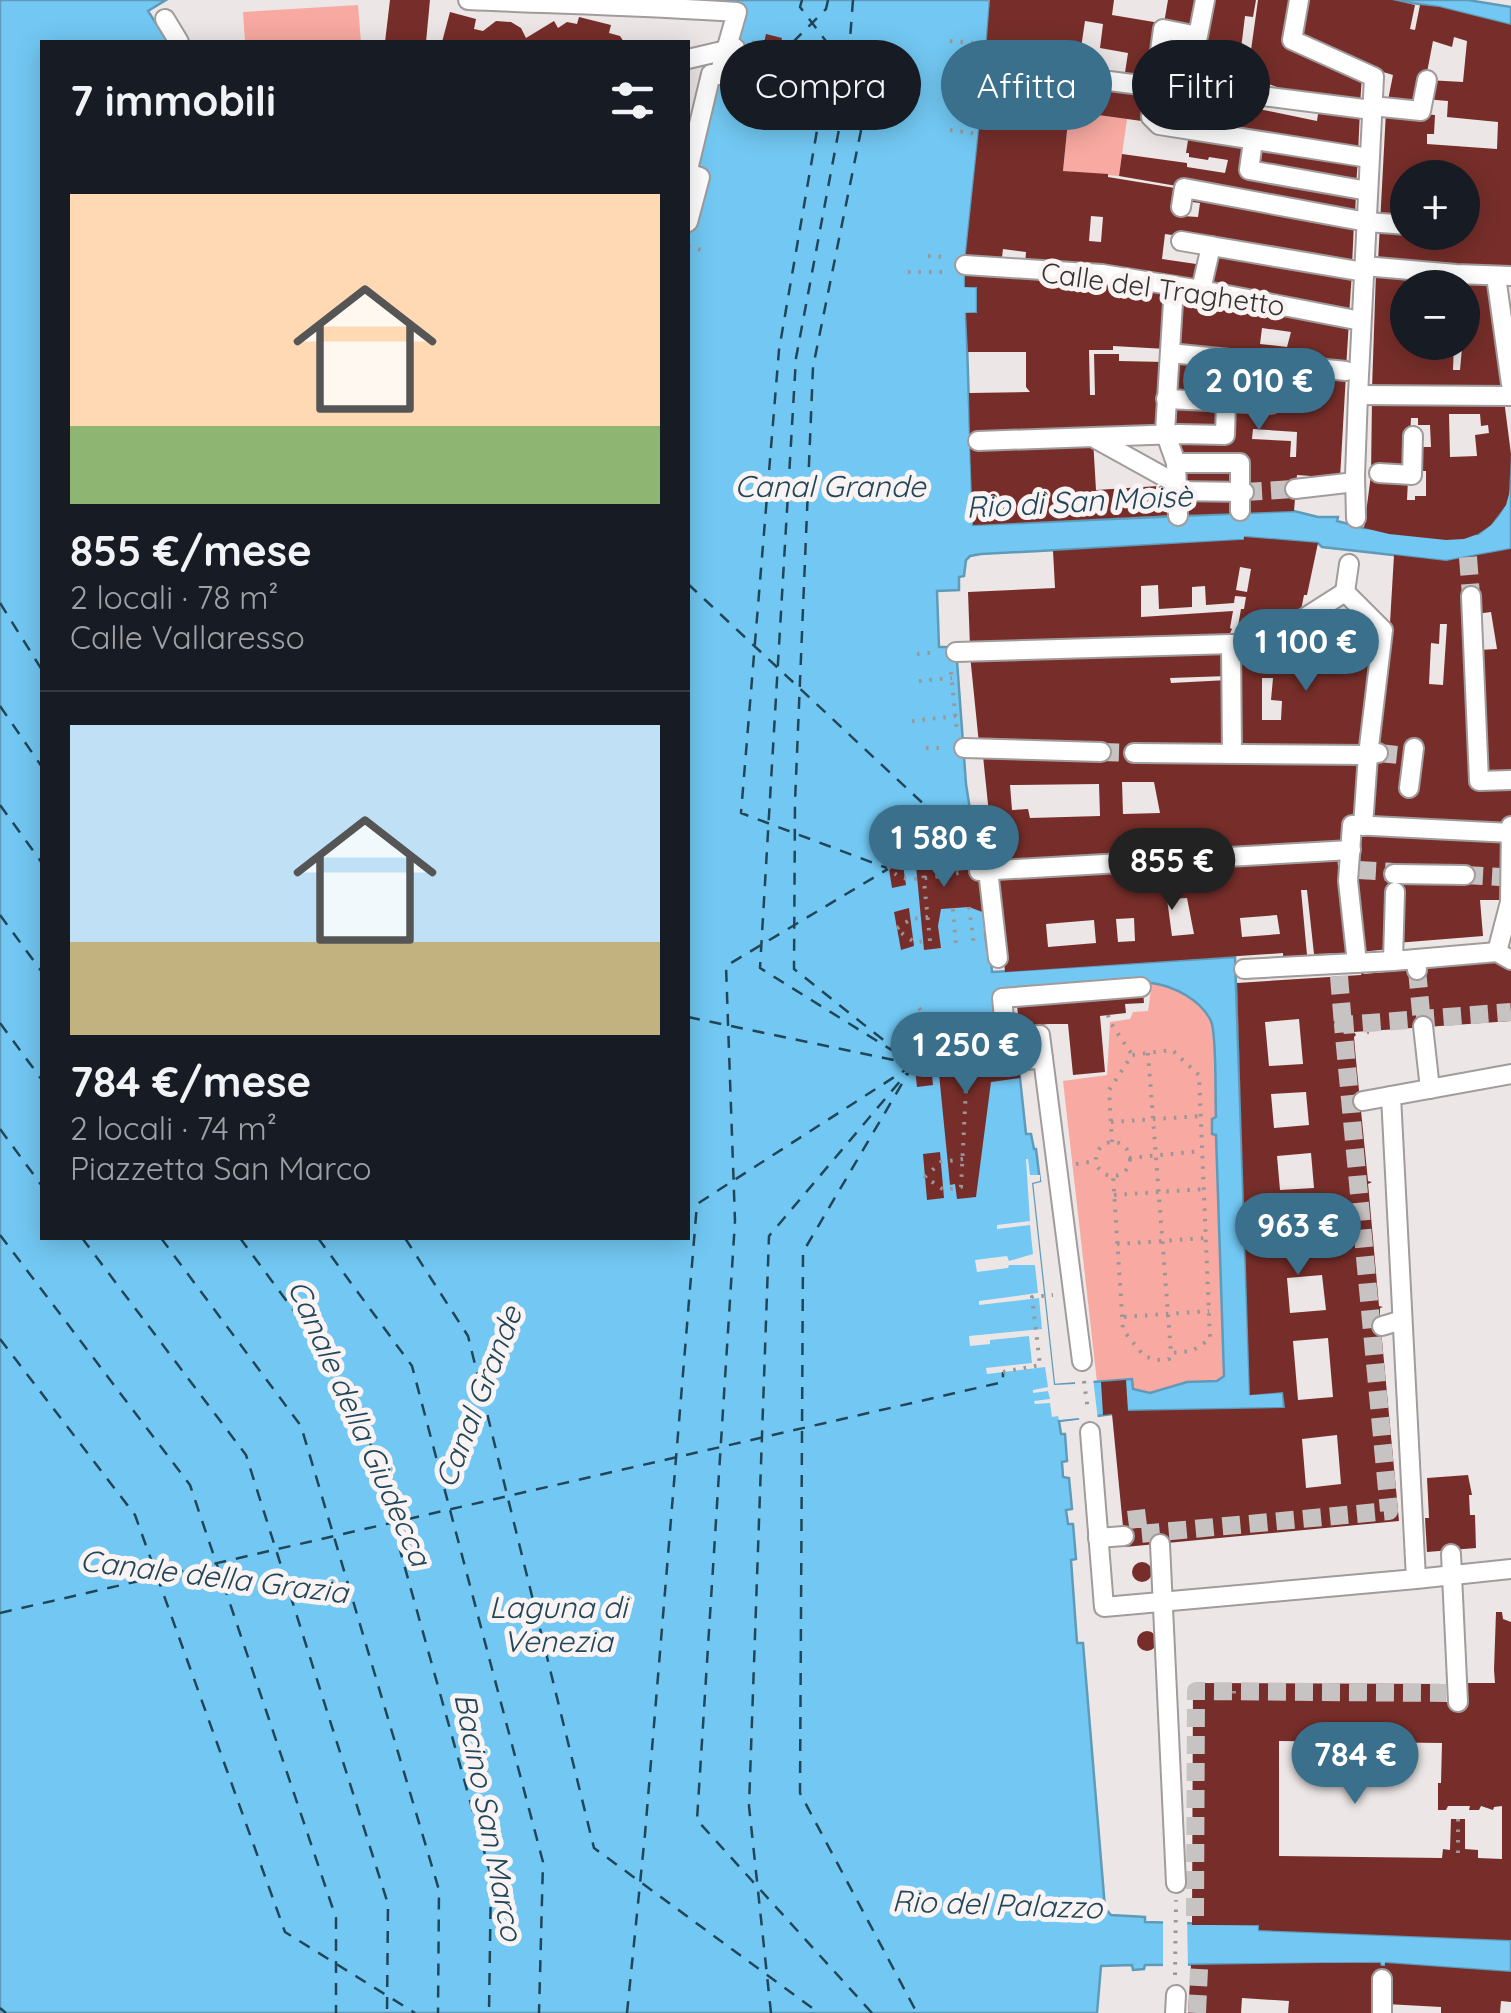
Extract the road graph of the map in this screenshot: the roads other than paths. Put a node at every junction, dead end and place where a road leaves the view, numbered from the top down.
1 (468, 0) edge
2 (1205, 0) edge
3 (1300, 0) edge
4 (575, 3) edge
5 (165, 19) dead end
6 (179, 40) edge
7 (738, 40) edge
8 (1162, 40) edge
9 (720, 51) edge
10 (690, 58) edge
11 (720, 75) edge
12 (1427, 80) dead end
13 (1270, 97) edge
14 (1372, 108) junction
15 (694, 120) edge
16 (1186, 130) edge
17 (1254, 141) junction
18 (690, 155) edge
19 (1369, 158) junction
20 (690, 173) edge
21 (1368, 191) junction
22 (1180, 208) dead end
23 (690, 214) edge
24 (1374, 222) junction
25 (1390, 223) edge
26 (1181, 241) dead end
27 (1210, 246) junction
28 (960, 263) road end
29 (1364, 269) junction
30 (1503, 276) edge
31 (1174, 286) junction
32 (1201, 290) junction
33 (1361, 321) junction
34 (1170, 353) junction
35 (1346, 371) dead end
36 (1511, 384) edge
37 (1358, 395) junction
38 (1511, 396) edge
39 (1166, 399) junction
40 (1226, 402) junction
41 (1271, 404) dead end
42 (1170, 433) junction
43 (1413, 436) dead end
44 (1094, 437) junction
45 (978, 441) dead end
46 (1137, 462) junction
47 (1178, 463) junction
48 (1365, 475) junction
49 (1178, 488) junction
50 (1295, 489) tunnel mouth
51 (1178, 516) dead end
52 (1356, 518) dead end
53 (1349, 564) dead end
54 (1344, 592) junction
55 (1471, 596) tunnel mouth
56 (1231, 644) junction
57 (952, 656) road end
58 (960, 742) road end
59 (1102, 752) tunnel mouth
60 (1134, 752) tunnel mouth
61 (1232, 752) junction
62 (1373, 754) junction
63 (1412, 754) dead end
64 (1511, 780) edge
65 (1409, 788) dead end
66 (1357, 825) junction
67 (1510, 833) edge
68 (1352, 850) junction
69 (1465, 875) tunnel mouth
70 (1507, 877) edge
71 (1505, 952) edge
72 (1393, 954) junction
73 (998, 958) dead end
74 (1348, 964) junction
75 (1244, 969) dead end
76 (1133, 989) dead end
77 (1422, 1026) tunnel mouth
78 (1042, 1058) junction
79 (1018, 1062) road end
80 (1511, 1074) edge
81 (1430, 1088) junction
82 (1391, 1096) junction
83 (1362, 1101) dead end
84 (1402, 1320) junction
85 (1382, 1326) dead end
86 (1082, 1361) road end
87 (1090, 1432) road end
88 (1124, 1536) dead end
89 (1098, 1538) junction
90 (1161, 1546) dead end
91 (1451, 1554) dead end
92 (1511, 1568) edge
93 (1452, 1575) junction
94 (1416, 1580) junction
95 (1163, 1601) junction
96 (1454, 1696) dead end
97 (1192, 1805) dead end
98 (1172, 1806) junction
99 (1181, 1881) road end
100 (1382, 1978) dead end
101 (1382, 2013) edge

1 - 4 street
2 - 8 street
3 - 14 street
4 - 7 street
5 - 6 street
9 - 10 street
11 - 15 street
12 - 14 street
13 - 14 street
14 - 19 street
15 - 18 street
16 - 17 street
17 - 19 street
17 - 21 street
19 - 21 street
20 - 23 street
21 - 24 street
22 - 24 street
24 - 25 street
24 - 29 street
26 - 27 street
27 - 29 street
27 - 32 street
28 - 31 street, Calle del Traghetto
29 - 30 street
29 - 33 street
30 - 36 street
31 - 32 street, Calle del Traghetto
31 - 34 street
32 - 33 street, Calle del Traghetto
33 - 37 street
34 - 35 street
34 - 39 street
37 - 38 street
37 - 48 street
39 - 40 street
39 - 42 street
40 - 41 street
40 - 42 street
42 - 44 street
42 - 47 street
43 - 48 street
44 - 45 street
44 - 46 street
46 - 47 street
46 - 49 street
47 - 49 street
47 - 49 street
48 - 50 street
48 - 52 street
49 - 51 street
53 - 54 street
54 - 56 street
54 - 62 street
55 - 64 street
56 - 57 street
56 - 61 street
58 - 59 street
60 - 61 street
61 - 62 street
62 - 66 street
63 - 65 street
66 - 67 street
66 - 68 street
67 - 70 street
68 - 73 street
68 - 74 street
69 - 72 street
70 - 71 street
71 - 72 street
72 - 74 street
74 - 75 street
76 - 78 street
77 - 81 street
78 - 79 street
78 - 86 street
80 - 81 street
81 - 82 street
82 - 83 street
82 - 84 street
84 - 85 street
84 - 94 street
87 - 89 street
88 - 89 street
89 - 95 street
90 - 95 street
91 - 93 street
92 - 93 street
93 - 94 street
93 - 96 street
94 - 95 street
95 - 98 street
97 - 98 street
98 - 99 street
100 - 101 street

